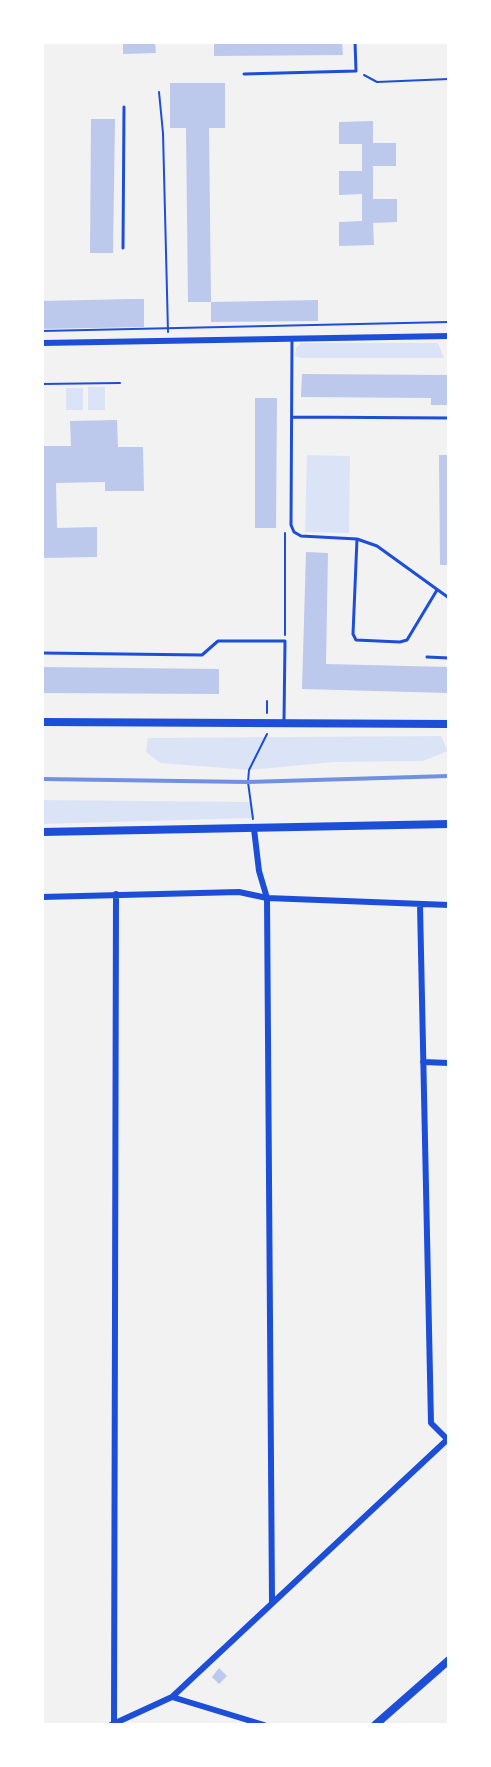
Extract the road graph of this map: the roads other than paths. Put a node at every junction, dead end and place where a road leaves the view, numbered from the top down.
1 (355, 42) edge
2 (244, 74) dead end
3 (123, 107) dead end
4 (123, 248) dead end
5 (449, 336) edge
6 (292, 339) junction
7 (42, 343) edge
8 (292, 417) junction
9 (449, 418) edge
10 (357, 539) junction
11 (437, 590) junction
12 (449, 598) edge
13 (42, 653) edge
14 (428, 657) dead end
15 (449, 658) edge
16 (42, 722) edge
17 (284, 723) junction
18 (449, 723) edge
19 (449, 824) edge
20 (254, 829) junction
21 (42, 832) edge
22 (116, 894) junction
23 (42, 897) edge
24 (267, 898) junction
25 (420, 905) junction
26 (449, 905) edge
27 (423, 1062) junction
28 (449, 1063) edge
29 (448, 1439) edge
30 (272, 1602) junction
31 (449, 1660) edge
32 (172, 1697) junction
33 (112, 1724) edge
34 (264, 1725) edge
35 (375, 1725) edge

1 - 2 lane
3 - 4 lane
5 - 6 street
6 - 7 street
6 - 8 lane
8 - 9 lane
8 - 10 lane
10 - 11 lane
10 - 11 lane
11 - 12 lane
13 - 17 lane
14 - 15 lane
16 - 17 street
17 - 18 street
19 - 20 street
20 - 21 street
20 - 24 street
22 - 23 street
22 - 24 street
22 - 33 street
24 - 25 street
24 - 30 street
25 - 26 street
25 - 27 street
27 - 28 street
27 - 29 street
29 - 30 street
30 - 32 street
31 - 35 street
32 - 33 street
32 - 34 street

